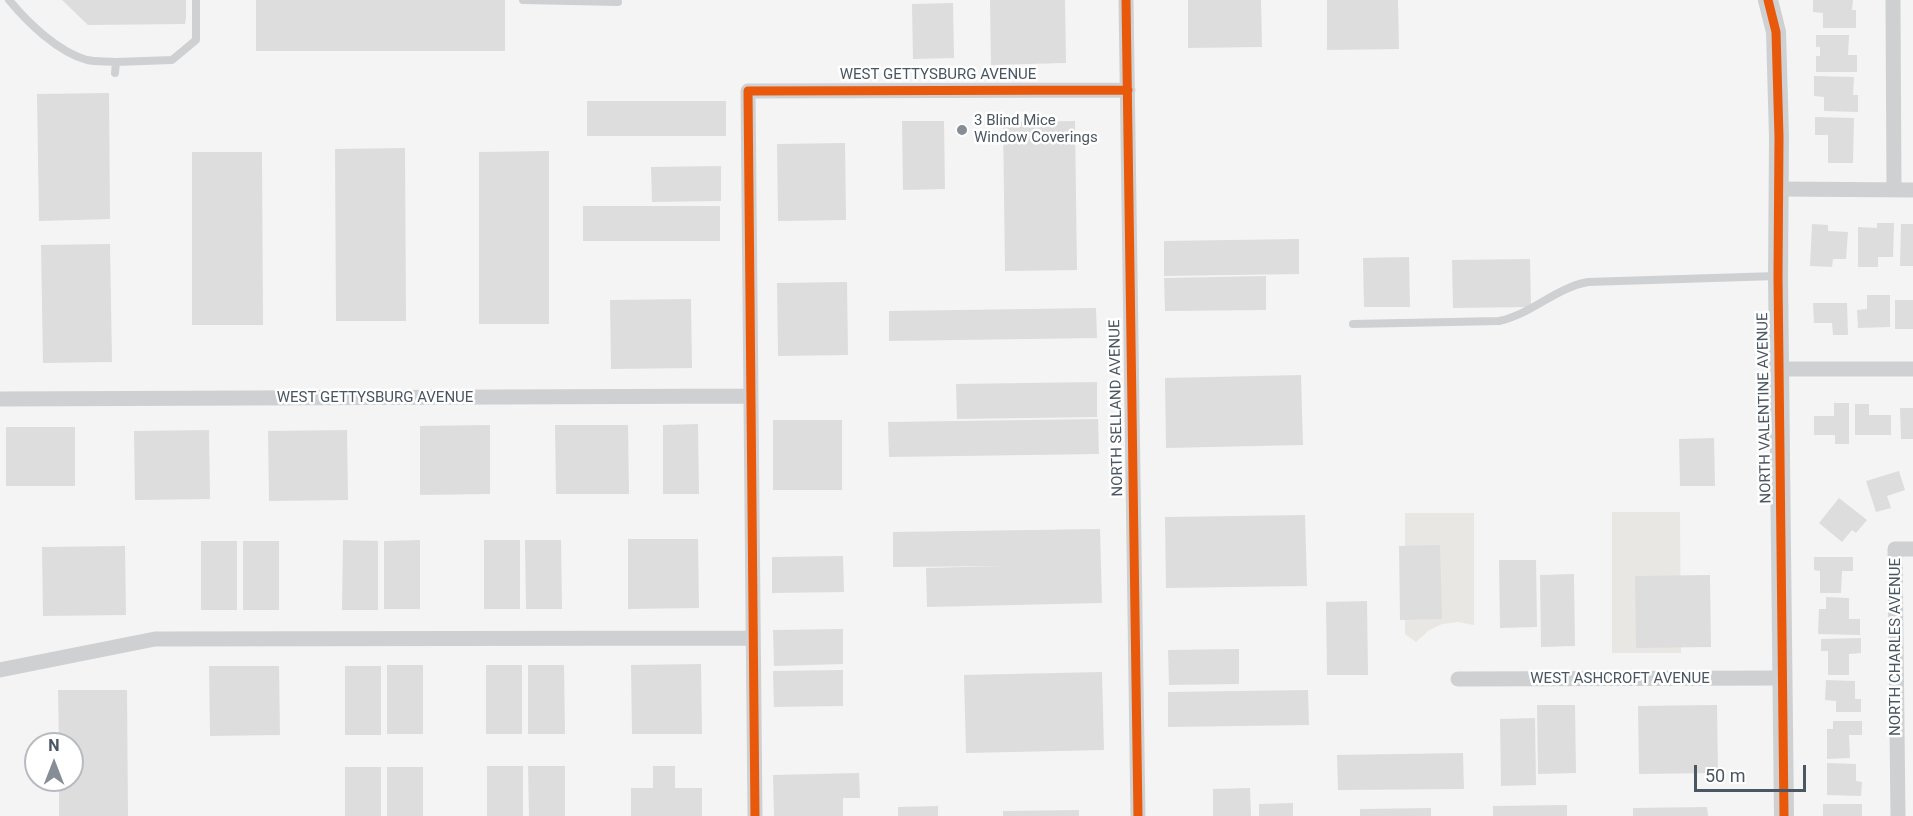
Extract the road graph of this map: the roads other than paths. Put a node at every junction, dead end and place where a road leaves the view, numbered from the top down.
1 (9, 0) edge
2 (196, 0) edge
3 (523, 0) edge
4 (1126, 0) edge
5 (1768, 0) edge
6 (1893, 0) edge
7 (618, 2) dead end
8 (116, 62) junction
9 (115, 73) dead end
10 (1128, 90) junction
11 (1779, 189) junction
12 (1894, 190) junction
13 (1913, 190) edge
14 (1778, 276) junction
15 (1353, 324) dead end
16 (1780, 369) junction
17 (1913, 369) edge
18 (751, 396) junction
19 (0, 399) edge
20 (1913, 549) edge
21 (753, 638) junction
22 (0, 670) edge
23 (1782, 678) junction
24 (1458, 679) dead end
25 (755, 816) edge
26 (1138, 816) edge
27 (1784, 816) edge
28 (1898, 816) edge

1 - 8 lane
2 - 8 lane
3 - 7 lane
4 - 10 street, NORTH SELLAND AVENUE
5 - 11 street, NORTH VALENTINE AVENUE
6 - 12 street
8 - 9 lane
10 - 18 street, WEST GETTYSBURG AVENUE
10 - 26 street, NORTH SELLAND AVENUE
11 - 12 street
11 - 14 street, NORTH VALENTINE AVENUE
12 - 13 street
14 - 15 lane
14 - 16 street, NORTH VALENTINE AVENUE
16 - 17 street
16 - 23 street, NORTH VALENTINE AVENUE
18 - 19 street, WEST GETTYSBURG AVENUE
18 - 21 street
20 - 28 street, NORTH CHARLES AVENUE
21 - 22 street
21 - 25 street
23 - 24 street, WEST ASHCROFT AVENUE
23 - 27 street, NORTH VALENTINE AVENUE

